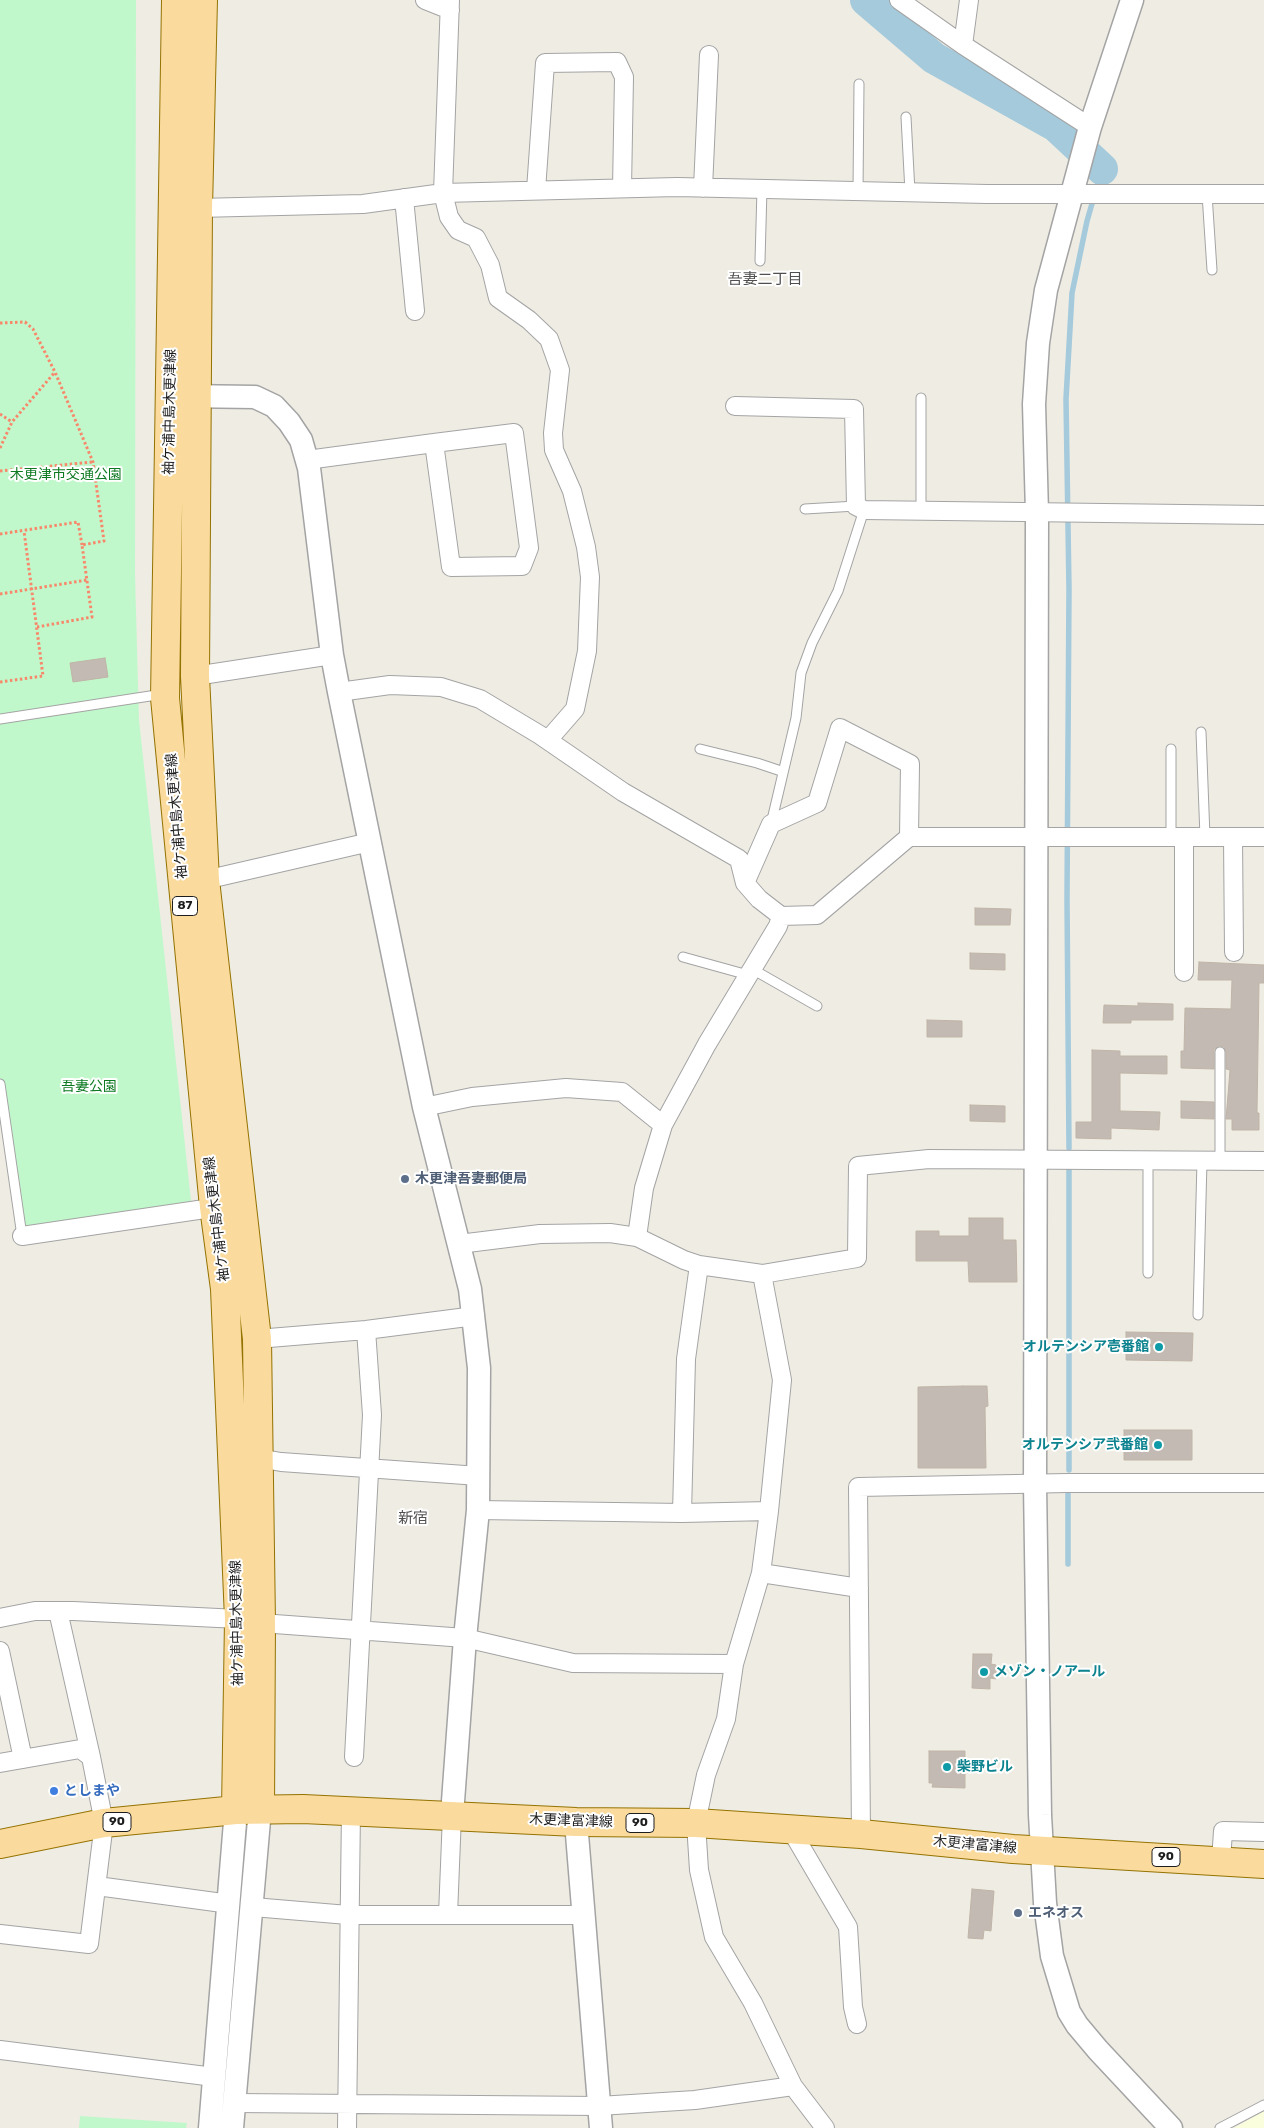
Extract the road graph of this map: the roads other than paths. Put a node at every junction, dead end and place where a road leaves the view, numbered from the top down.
1 (176, 0) edge
2 (203, 0) edge
3 (425, 0) edge
4 (899, 0) edge
5 (969, 0) edge
6 (1132, 0) edge
7 (450, 5) edge
8 (963, 46) junction
9 (708, 55) dead end
10 (859, 84) dead end
11 (906, 117) dead end
12 (1090, 127) junction
13 (622, 188) junction
14 (703, 188) junction
15 (762, 189) junction
16 (536, 190) junction
17 (858, 191) junction
18 (910, 192) junction
19 (443, 193) junction
20 (1072, 194) junction
21 (1207, 194) junction
22 (1264, 194) edge
23 (404, 198) junction
24 (198, 208) junction
25 (760, 262) dead end
26 (1212, 270) dead end
27 (415, 310) dead end
28 (170, 395) junction
29 (197, 396) junction
30 (921, 398) dead end
31 (735, 406) dead end
32 (434, 444) junction
33 (307, 460) junction
34 (860, 508) junction
35 (805, 509) dead end
36 (921, 513) junction
37 (1037, 513) junction
38 (1264, 515) edge
39 (332, 656) junction
40 (195, 676) junction
41 (339, 692) junction
42 (166, 694) junction
43 (0, 719) edge
44 (1202, 732) dead end
45 (548, 740) junction
46 (700, 749) dead end
47 (1171, 749) dead end
48 (781, 772) junction
49 (771, 824) junction
50 (909, 837) junction
51 (1036, 837) junction
52 (1178, 837) junction
53 (1205, 837) junction
54 (1233, 837) junction
55 (1264, 837) edge
56 (370, 842) junction
57 (206, 880) junction
58 (744, 883) junction
59 (781, 916) junction
60 (1234, 952) dead end
61 (683, 957) dead end
62 (750, 972) junction
63 (1184, 972) dead end
64 (817, 1006) dead end
65 (1220, 1052) dead end
66 (0, 1084) edge
67 (424, 1107) junction
68 (663, 1125) junction
69 (1036, 1161) junction
70 (1202, 1161) junction
71 (1220, 1161) junction
72 (1264, 1161) edge
73 (1148, 1162) junction
74 (242, 1204) junction
75 (214, 1207) junction
76 (22, 1236) joint
77 (637, 1238) junction
78 (459, 1244) junction
79 (699, 1265) junction
80 (1148, 1273) dead end
81 (762, 1274) junction
82 (1198, 1315) dead end
83 (475, 1316) junction
84 (366, 1330) junction
85 (257, 1339) junction
86 (258, 1458) junction
87 (369, 1469) junction
88 (479, 1476) junction
89 (1264, 1483) edge
90 (1034, 1484) junction
91 (478, 1510) junction
92 (769, 1511) junction
93 (682, 1513) junction
94 (761, 1573) junction
95 (859, 1588) junction
96 (58, 1611) junction
97 (0, 1618) edge
98 (250, 1621) junction
99 (361, 1630) junction
100 (465, 1638) junction
101 (0, 1652) edge
102 (734, 1664) junction
103 (91, 1757) junction
104 (354, 1757) dead end
105 (23, 1759) junction
106 (0, 1763) edge
107 (248, 1810) junction
108 (351, 1810) junction
109 (452, 1815) junction
110 (576, 1822) junction
111 (104, 1823) junction
112 (696, 1823) junction
113 (791, 1830) junction
114 (1264, 1832) edge
115 (861, 1834) junction
116 (0, 1844) edge
117 (1044, 1851) junction
118 (1221, 1861) junction
119 (1264, 1864) edge
120 (98, 1886) junction
121 (230, 1904) junction
122 (253, 1907) junction
123 (348, 1915) junction
124 (448, 1915) junction
125 (584, 1915) junction
126 (0, 1934) edge
127 (857, 2024) dead end
128 (0, 2050) edge
129 (214, 2077) junction
130 (793, 2086) junction
131 (236, 2104) junction
132 (346, 2104) junction
133 (1264, 2106) edge
134 (600, 2117) edge
135 (210, 2128) edge
136 (232, 2128) edge
137 (347, 2128) edge
138 (825, 2128) edge
139 (1172, 2128) edge
140 (1220, 2128) edge

1 - 28 main road, 袖ケ浦中島木更津線 / 87
2 - 24 main road, 袖ケ浦中島木更津線 / 87
3 - 7 street
4 - 8 street
5 - 8 street
6 - 12 street
7 - 19 street
8 - 12 street
9 - 14 street
10 - 17 lane
11 - 18 lane
12 - 20 street
13 - 14 street
13 - 16 street
13 - 16 street
14 - 15 street
15 - 17 street
15 - 25 lane
16 - 19 street
17 - 18 street
18 - 20 street
19 - 23 street
19 - 45 street
20 - 21 street
20 - 37 street
21 - 22 street
21 - 26 lane
23 - 24 street
23 - 27 street
24 - 29 main road, 袖ケ浦中島木更津線 / 87
28 - 29 street
28 - 42 main road, 袖ケ浦中島木更津線 / 87
29 - 33 street
29 - 40 main road, 袖ケ浦中島木更津線 / 87
30 - 36 lane
31 - 34 street
32 - 32 street
32 - 33 street
33 - 39 street
34 - 35 lane
34 - 36 street
34 - 48 lane
36 - 37 street
37 - 38 street
37 - 51 street
39 - 40 street
39 - 41 street
40 - 57 main road, 袖ケ浦中島木更津線 / 87
41 - 45 street
41 - 56 street
42 - 43 lane
42 - 75 main road, 袖ケ浦中島木更津線 / 87
44 - 53 lane
45 - 58 street
46 - 48 lane
47 - 52 lane
48 - 49 lane
49 - 50 street
49 - 58 street
50 - 51 street
50 - 59 street
51 - 52 street
51 - 69 street
52 - 53 street
52 - 63 street
53 - 54 street
54 - 55 street
54 - 60 street
56 - 57 street
56 - 67 street
57 - 74 main road, 袖ケ浦中島木更津線 / 87
58 - 59 street
59 - 62 street
61 - 62 lane
62 - 64 lane
62 - 68 street
65 - 71 lane
66 - 76 lane
67 - 68 street
67 - 78 street
68 - 77 street
69 - 73 street
69 - 81 street
69 - 90 street
70 - 71 street
70 - 73 street
70 - 82 lane
71 - 72 street
73 - 80 lane
74 - 75 street
74 - 85 main road, 袖ケ浦中島木更津線 / 87
75 - 76 street
75 - 98 main road, 袖ケ浦中島木更津線 / 87
77 - 78 street
77 - 79 street
78 - 83 street
79 - 81 street
79 - 93 street
81 - 92 street
83 - 84 street
83 - 88 street
84 - 85 street
84 - 87 street
85 - 86 main road, 袖ケ浦中島木更津線 / 87
86 - 87 street
86 - 98 main road, 袖ケ浦中島木更津線 / 87
87 - 88 street
87 - 99 street
88 - 91 street
89 - 90 street
90 - 95 street
90 - 117 street
91 - 93 street
91 - 100 street
92 - 93 street
92 - 94 street
94 - 95 street
94 - 102 street
95 - 115 street
96 - 97 street
96 - 98 street
96 - 103 street
98 - 99 street
98 - 107 main road, 袖ケ浦中島木更津線 / 87
99 - 100 street
99 - 104 street
100 - 102 street
100 - 109 street
101 - 105 street
102 - 112 street
103 - 105 street
103 - 111 street
105 - 106 street
107 - 108 main road, 木更津富津線 / 90
107 - 111 main road, 木更津富津線 / 90
107 - 121 street
107 - 122 street
108 - 109 main road, 木更津富津線 / 90
108 - 123 street
109 - 110 main road, 木更津富津線 / 90
109 - 124 street
110 - 112 main road, 木更津富津線 / 90
110 - 125 street
111 - 116 main road, 木更津富津線 / 90
111 - 120 street
112 - 113 main road, 木更津富津線 / 90
112 - 130 street
113 - 115 main road, 木更津富津線 / 90
113 - 127 street
114 - 118 street
115 - 117 main road, 木更津富津線 / 90
117 - 118 main road, 木更津富津線 / 90
117 - 139 street
118 - 119 main road, 木更津富津線 / 90
120 - 121 street
120 - 126 street
121 - 129 street
122 - 123 street
122 - 131 street
123 - 124 street
123 - 132 street
124 - 125 street
125 - 134 street
128 - 129 street
129 - 135 street
130 - 134 street
130 - 138 street
131 - 132 street
131 - 136 street
132 - 134 street
132 - 137 street
133 - 140 lane

